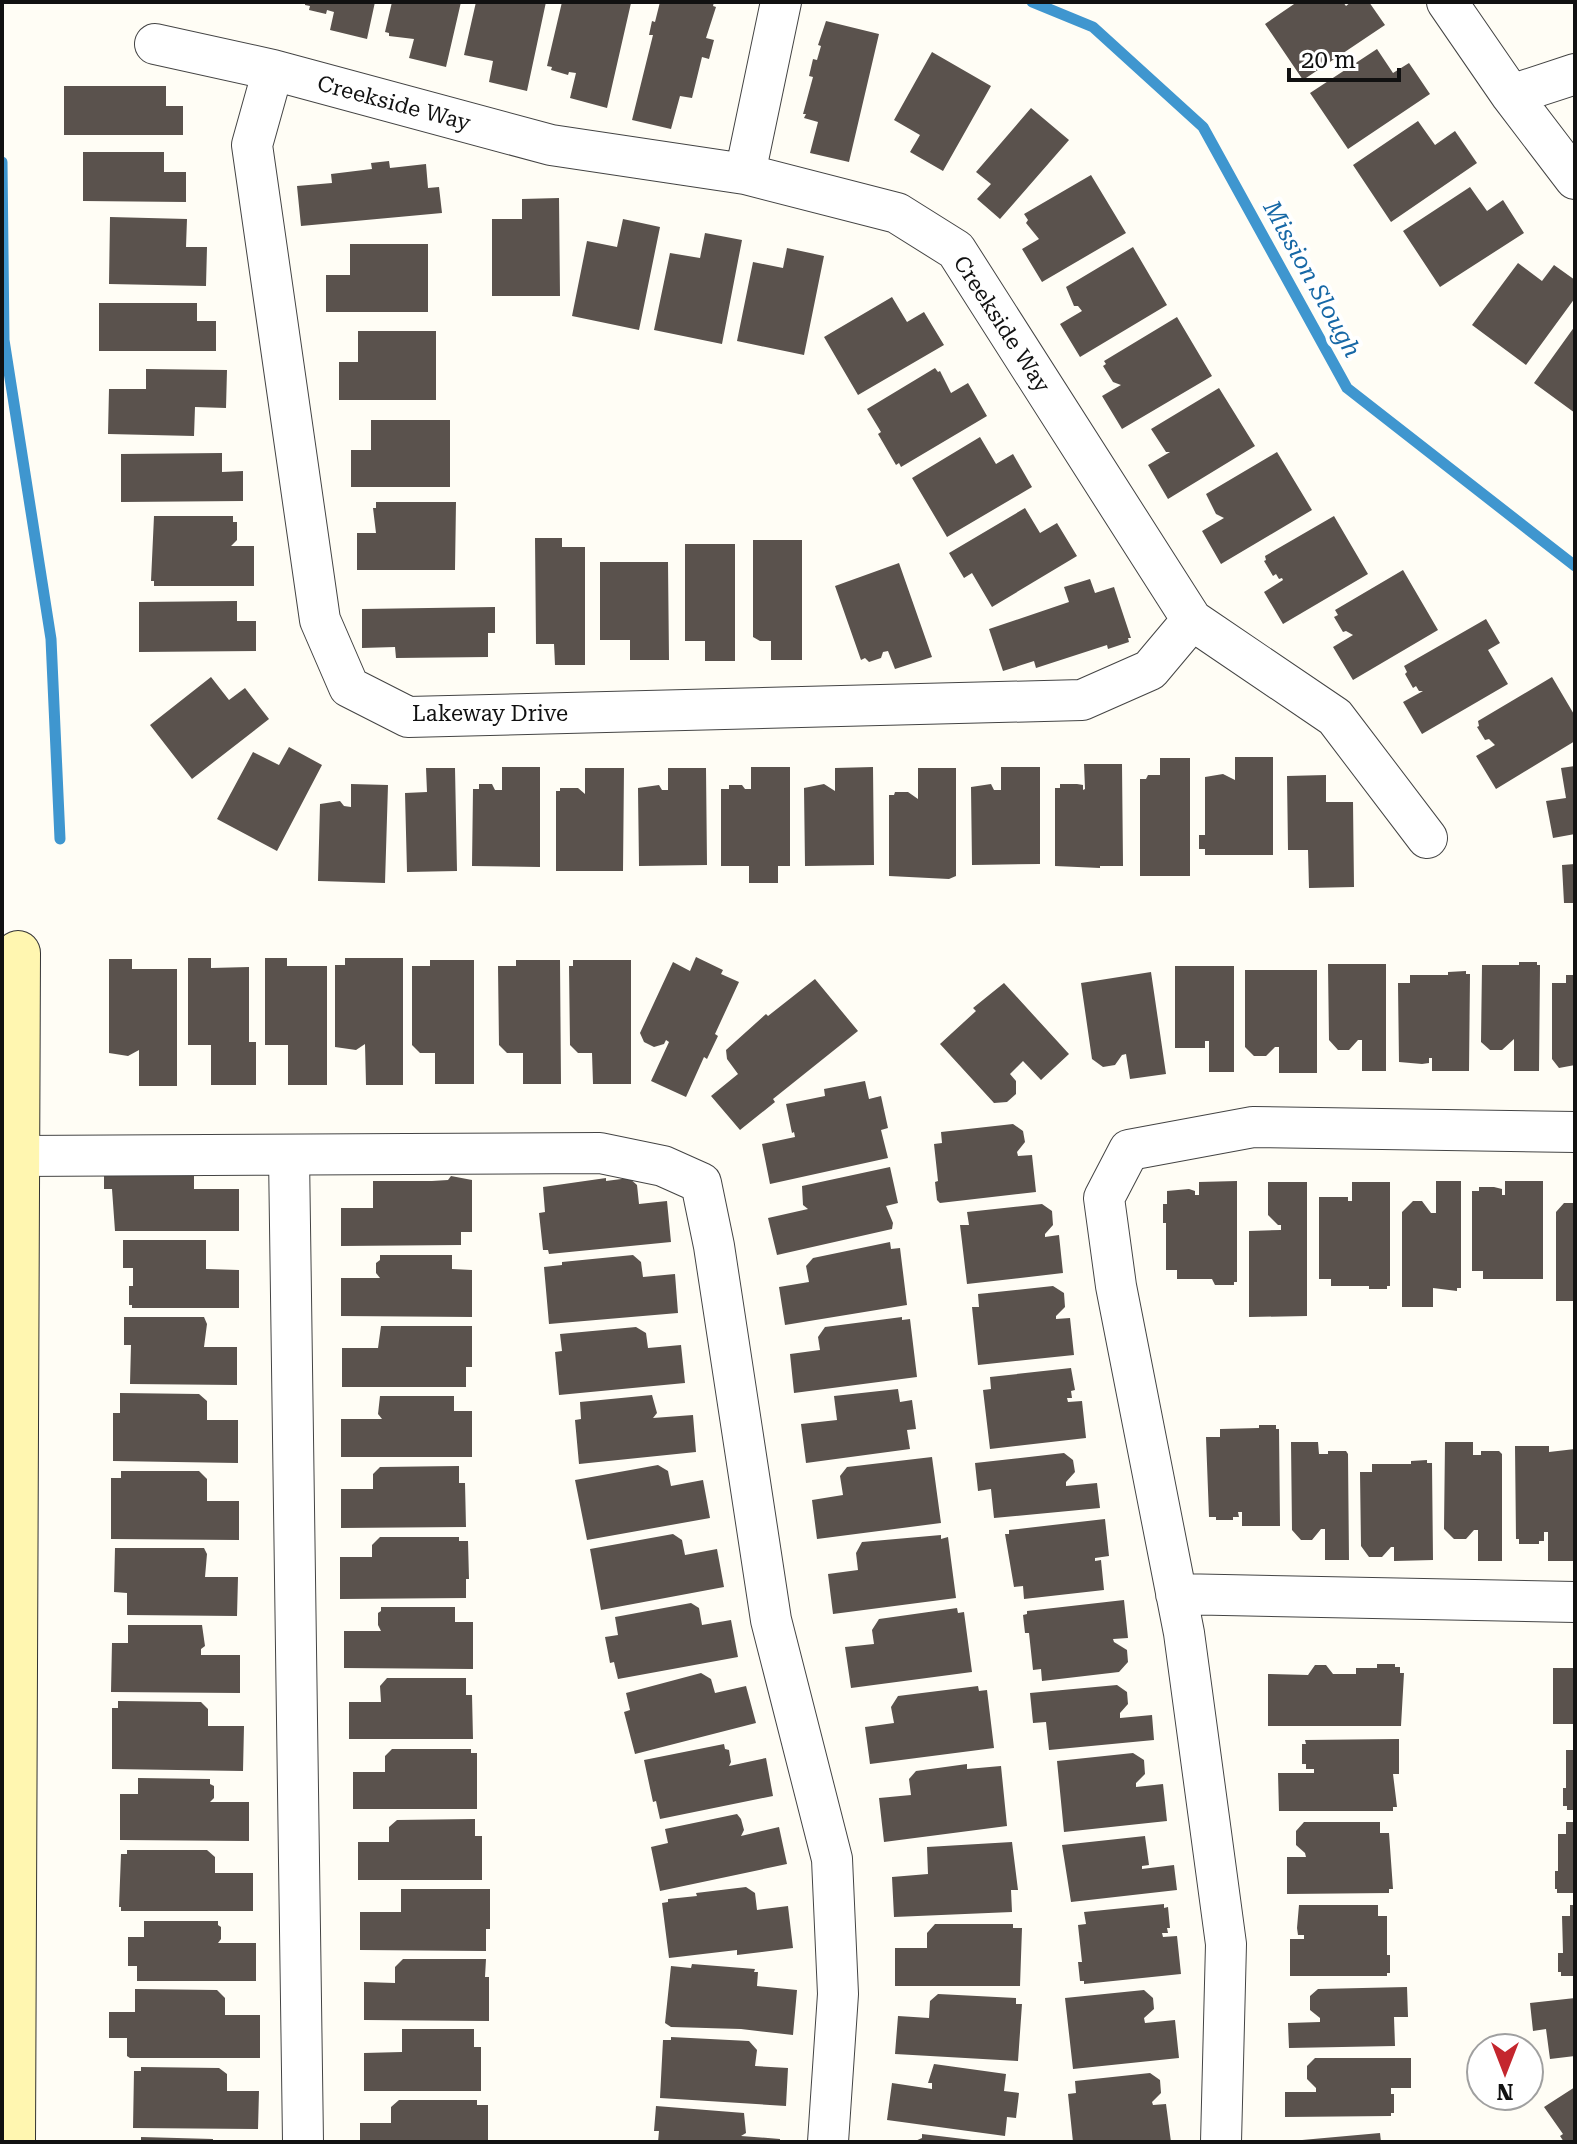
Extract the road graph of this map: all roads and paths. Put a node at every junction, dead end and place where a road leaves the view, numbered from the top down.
1 (781, 2) edge
2 (1447, 2) edge
3 (155, 44) dead end
4 (273, 70) junction
5 (1575, 74) edge
6 (1511, 95) junction
7 (745, 174) junction
8 (1575, 179) edge
9 (1192, 620) junction
10 (1427, 838) dead end
11 (18, 953) dead end
12 (1575, 1132) edge
13 (289, 1155) junction
14 (17, 1156) junction
15 (1176, 1594) junction
16 (1575, 1602) edge
17 (13, 2142) edge
18 (303, 2142) edge
19 (828, 2142) edge
20 (1221, 2142) edge

1 - 7 street
2 - 6 street
3 - 4 street, Creekside Way
4 - 7 street, Creekside Way
4 - 9 street, Lakeway Drive
5 - 6 street
6 - 8 street
7 - 9 street, Creekside Way
9 - 10 street, Creekside Way
11 - 14 main road
12 - 15 street
13 - 14 street
13 - 18 street
13 - 19 street
14 - 17 main road
15 - 16 street
15 - 20 street

